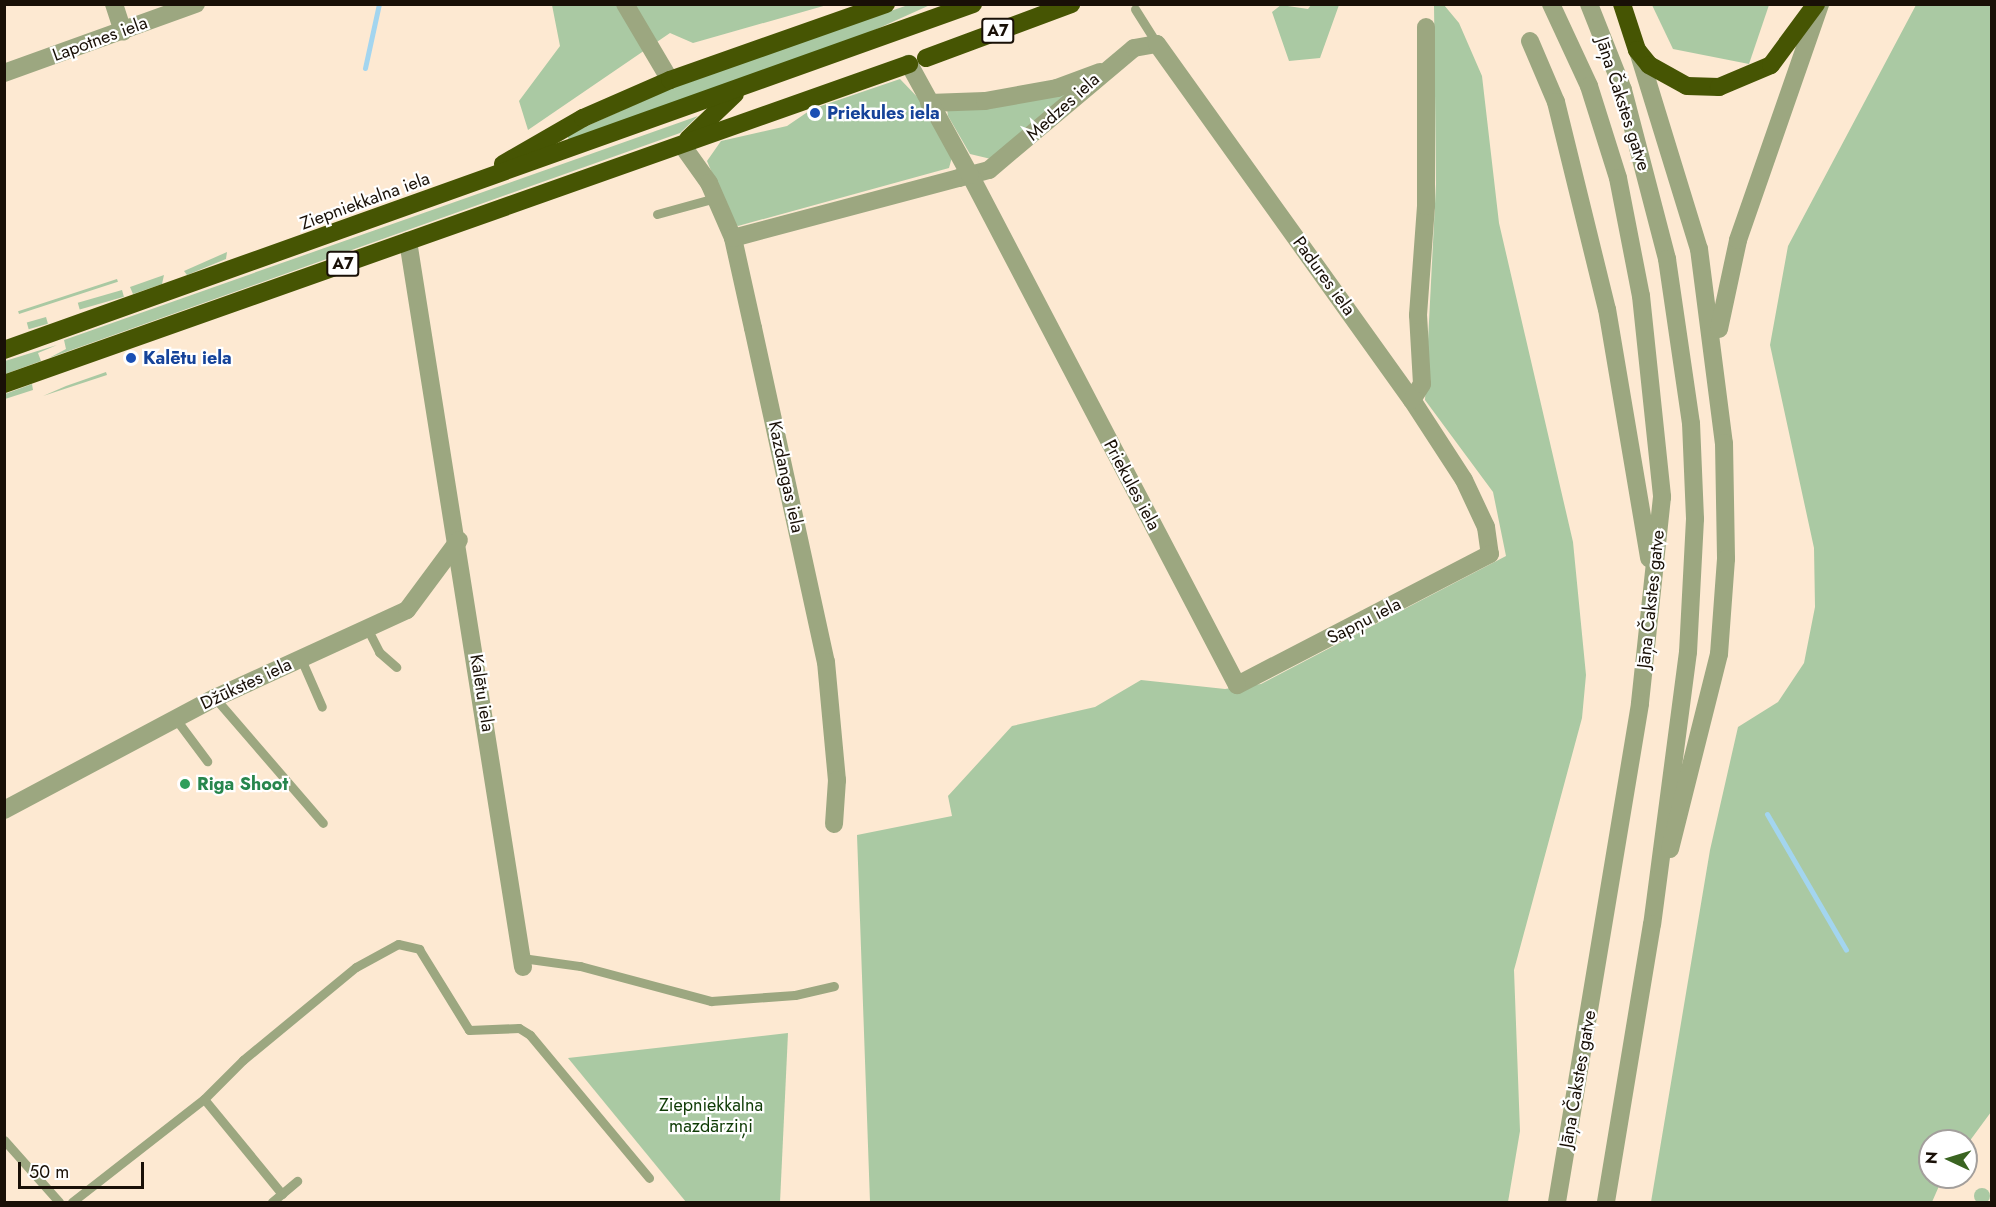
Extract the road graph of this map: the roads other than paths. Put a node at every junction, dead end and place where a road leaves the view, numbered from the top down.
1 (114, 4) edge
2 (196, 4) edge
3 (625, 4) edge
4 (885, 4) edge
5 (974, 4) edge
6 (1071, 4) edge
7 (1551, 4) edge
8 (1589, 4) edge
9 (1622, 4) edge
10 (1818, 4) edge
11 (1135, 9) dead end
12 (1426, 27) dead end
13 (123, 32) junction
14 (1530, 41) dead end
15 (1157, 44) junction
16 (1638, 50) junction
17 (917, 61) junction
18 (1104, 71) junction
19 (4, 73) edge
20 (670, 80) junction
21 (739, 90) junction
22 (929, 103) junction
23 (682, 145) junction
24 (970, 175) junction
25 (467, 185) junction
26 (716, 198) junction
27 (657, 214) dead end
28 (733, 238) junction
29 (408, 241) junction
30 (4, 350) edge
31 (1718, 376) junction
32 (4, 384) edge
33 (1412, 399) junction
34 (459, 540) junction
35 (1490, 554) joint
36 (1652, 578) junction
37 (367, 628) junction
38 (301, 658) junction
39 (396, 667) dead end
40 (1237, 685) joint
41 (215, 698) junction
42 (322, 707) dead end
43 (175, 718) junction
44 (207, 761) dead end
45 (6, 803) edge
46 (323, 823) dead end
47 (834, 824) dead end
48 (1652, 924) junction
49 (522, 962) joint
50 (834, 986) dead end
51 (204, 1099) junction
52 (4, 1140) edge
53 (649, 1178) dead end
54 (297, 1181) dead end
55 (282, 1194) junction
56 (59, 1203) edge
57 (72, 1203) edge
58 (272, 1203) edge
59 (1557, 1203) edge
60 (1606, 1203) edge

1 - 13 street
2 - 13 street, Lapotnes iela
3 - 20 street
4 - 20 highway
5 - 21 highway, Ziepniekkalna iela / A7
6 - 17 highway, Ziepniekkalna iela / A7
7 - 36 street, Jāņa Čakstes gatve
8 - 48 street, Jāņa Čakstes gatve
9 - 16 highway
10 - 16 highway
10 - 31 street
11 - 15 lane, Padures iela
12 - 33 street
13 - 19 street, Lapotnes iela
14 - 36 street
15 - 18 street, Medzes iela
15 - 33 street, Padures iela
16 - 31 street
17 - 22 street, Priekules iela
17 - 23 highway, Ziepniekkalna iela / A7
18 - 22 street
18 - 24 street, Medzes iela
20 - 25 highway
21 - 23 highway, Ziepniekkalna iela / A7
21 - 25 highway, Ziepniekkalna iela / A7
22 - 24 street, Priekules iela
23 - 26 street, Kazdangas iela
23 - 29 highway, Ziepniekkalna iela / A7
24 - 28 street, Medzes iela
24 - 40 street, Priekules iela
25 - 30 highway, Ziepniekkalna iela / A7
26 - 27 lane
26 - 28 street, Kazdangas iela
28 - 47 street, Kazdangas iela
29 - 32 highway, Ziepniekkalna iela / A7
29 - 34 street, Kalētu iela
31 - 48 street
33 - 35 street, Padures iela
34 - 37 street, Džūkstes iela
34 - 49 street, Kalētu iela
35 - 40 street, Sapņu iela
36 - 59 street, Jāņa Čakstes gatve
37 - 38 street, Džūkstes iela
37 - 39 lane
38 - 41 street, Džūkstes iela
38 - 42 lane
41 - 43 street, Džūkstes iela
41 - 46 lane
43 - 44 lane
43 - 45 street, Džūkstes iela
48 - 60 street, Jāņa Čakstes gatve
49 - 50 lane
51 - 53 lane
51 - 55 lane
51 - 57 lane
52 - 56 lane
54 - 55 lane
55 - 58 lane

